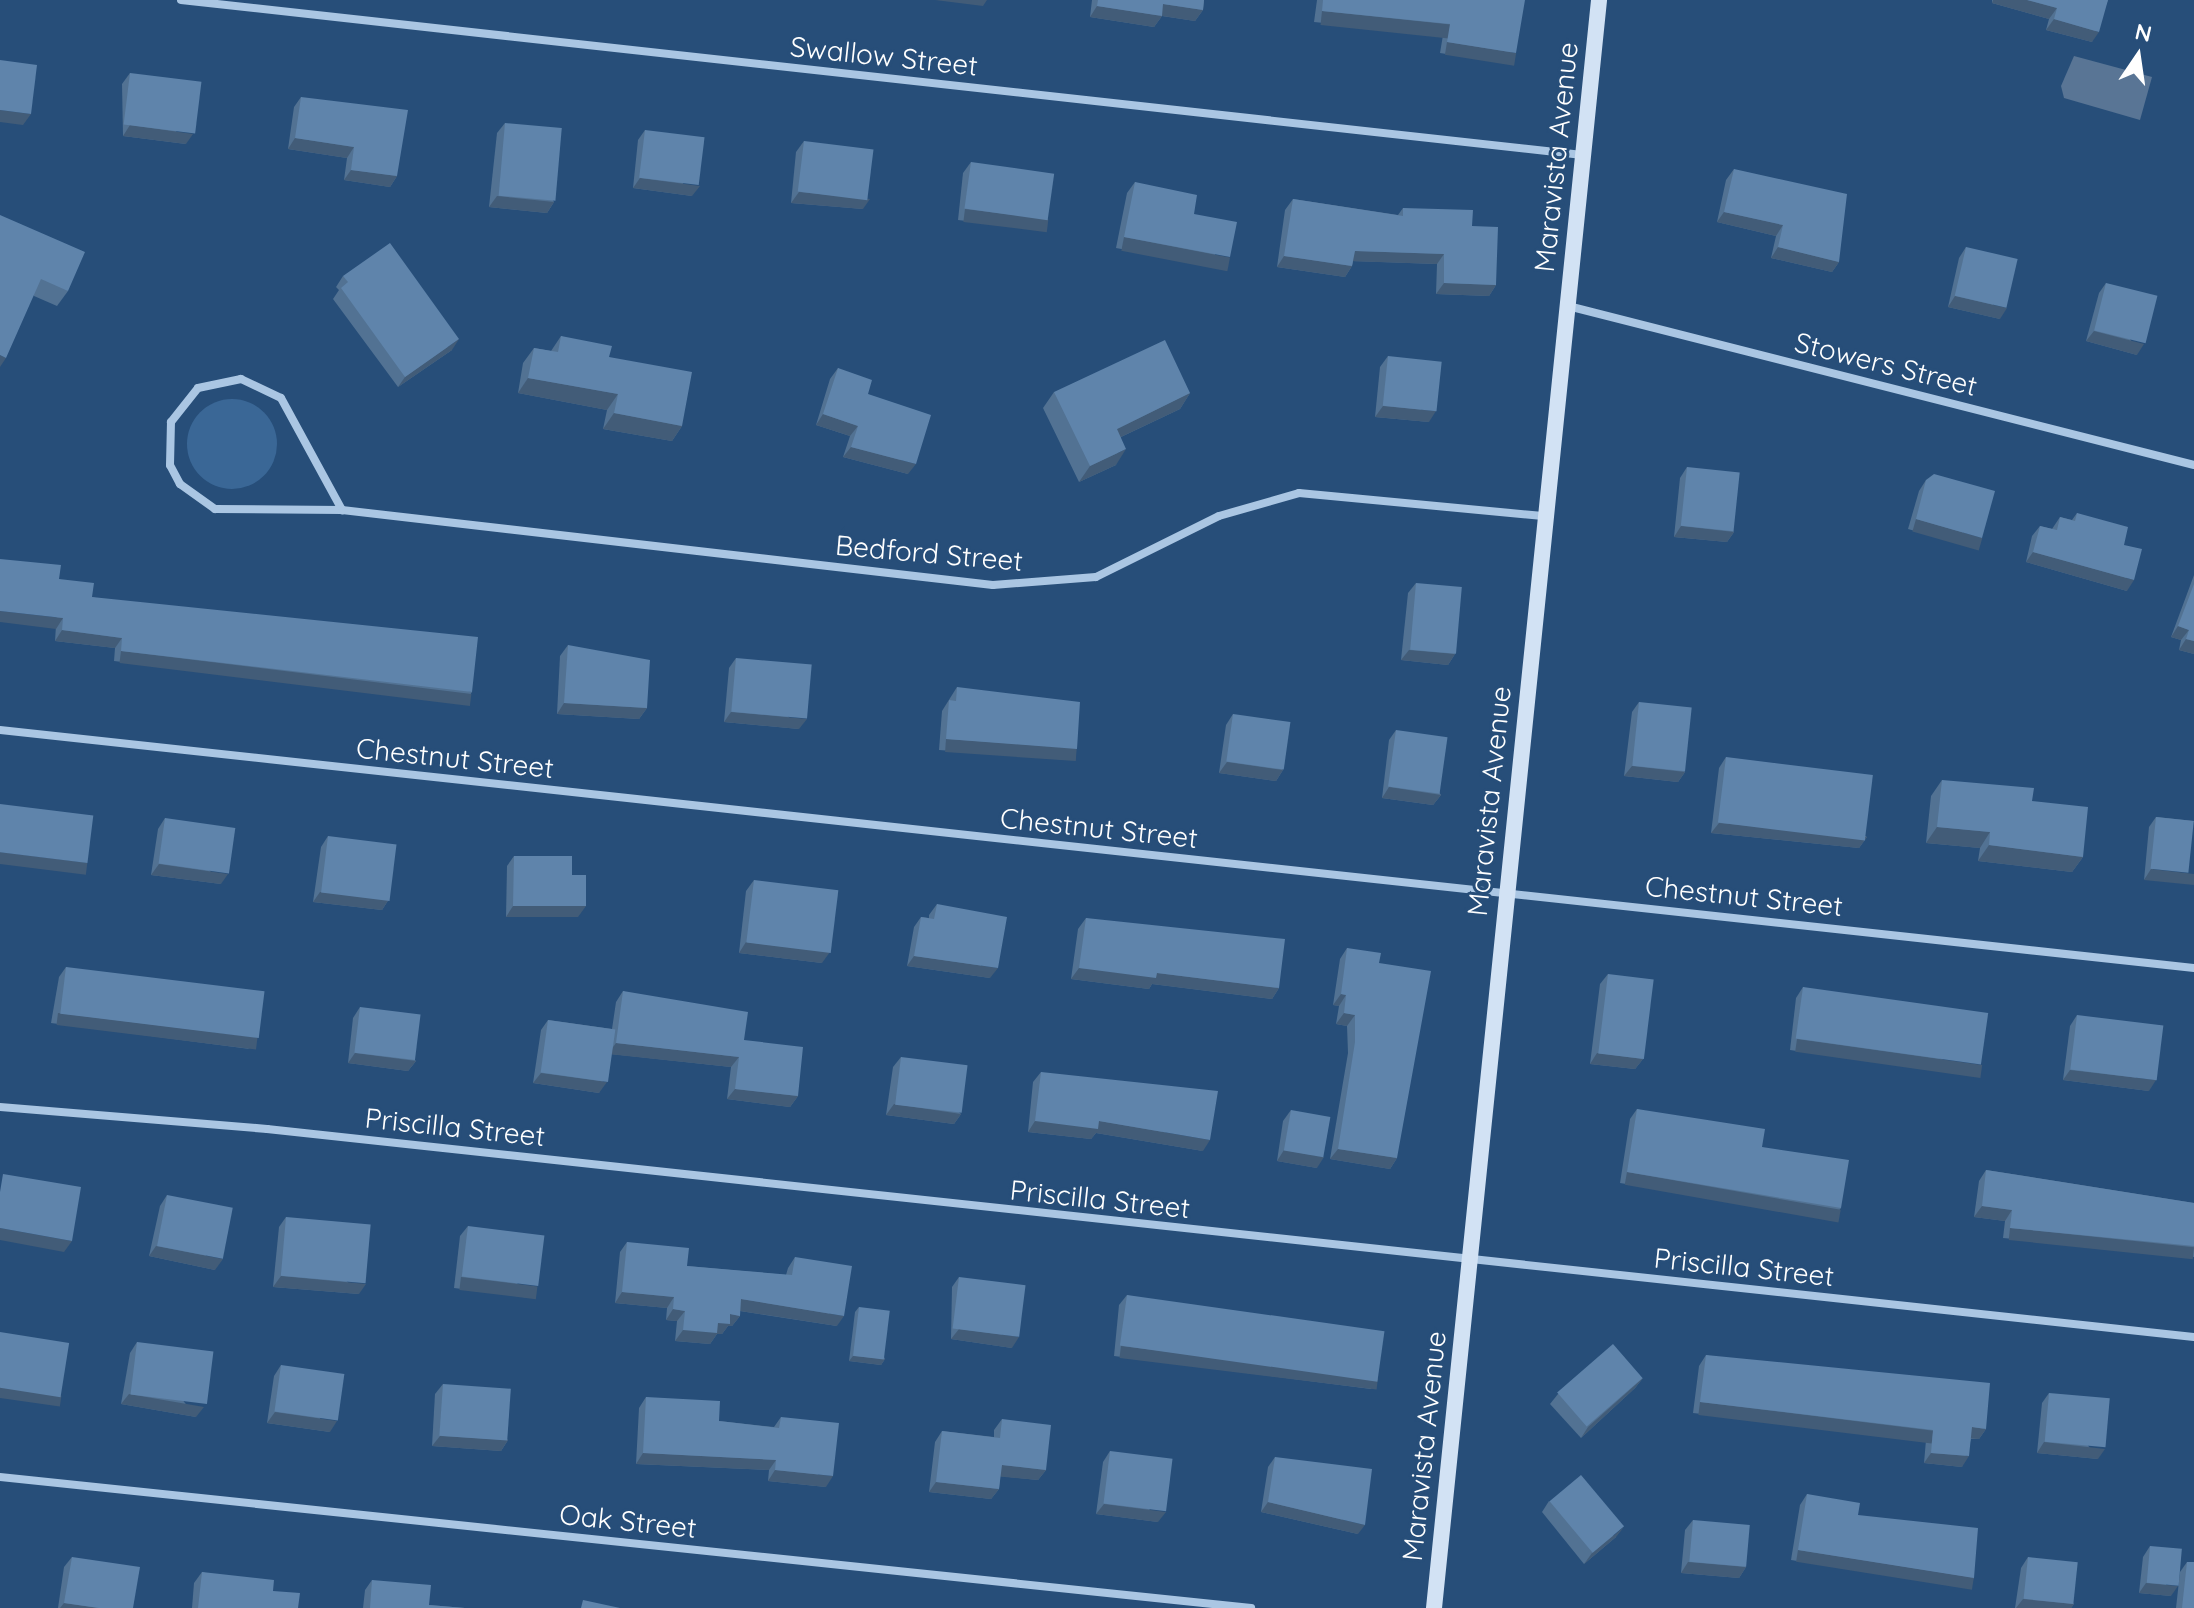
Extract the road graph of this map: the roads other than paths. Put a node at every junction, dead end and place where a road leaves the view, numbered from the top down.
1 (181, 0) edge
2 (1599, 0) edge
3 (1582, 155) junction
4 (1567, 306) junction
5 (2194, 465) edge
6 (342, 510) junction
7 (1543, 516) junction
8 (0, 730) edge
9 (1506, 894) junction
10 (2194, 968) edge
11 (0, 1107) edge
12 (1469, 1263) junction
13 (2194, 1337) edge
14 (0, 1477) edge
15 (1251, 1608) edge
16 (1434, 1608) edge

1 - 3 street, Swallow Street
2 - 3 main road, Maravista Avenue
3 - 4 main road, Maravista Avenue
4 - 5 street, Stowers Street
4 - 7 main road, Maravista Avenue
6 - 6 street, Bedford Street
6 - 7 street, Bedford Street
7 - 9 main road, Maravista Avenue
8 - 9 street, Chestnut Street
9 - 10 street, Chestnut Street
9 - 12 main road, Maravista Avenue
11 - 12 street, Priscilla Street
12 - 13 street, Priscilla Street
12 - 16 main road, Maravista Avenue
14 - 15 street, Oak Street

